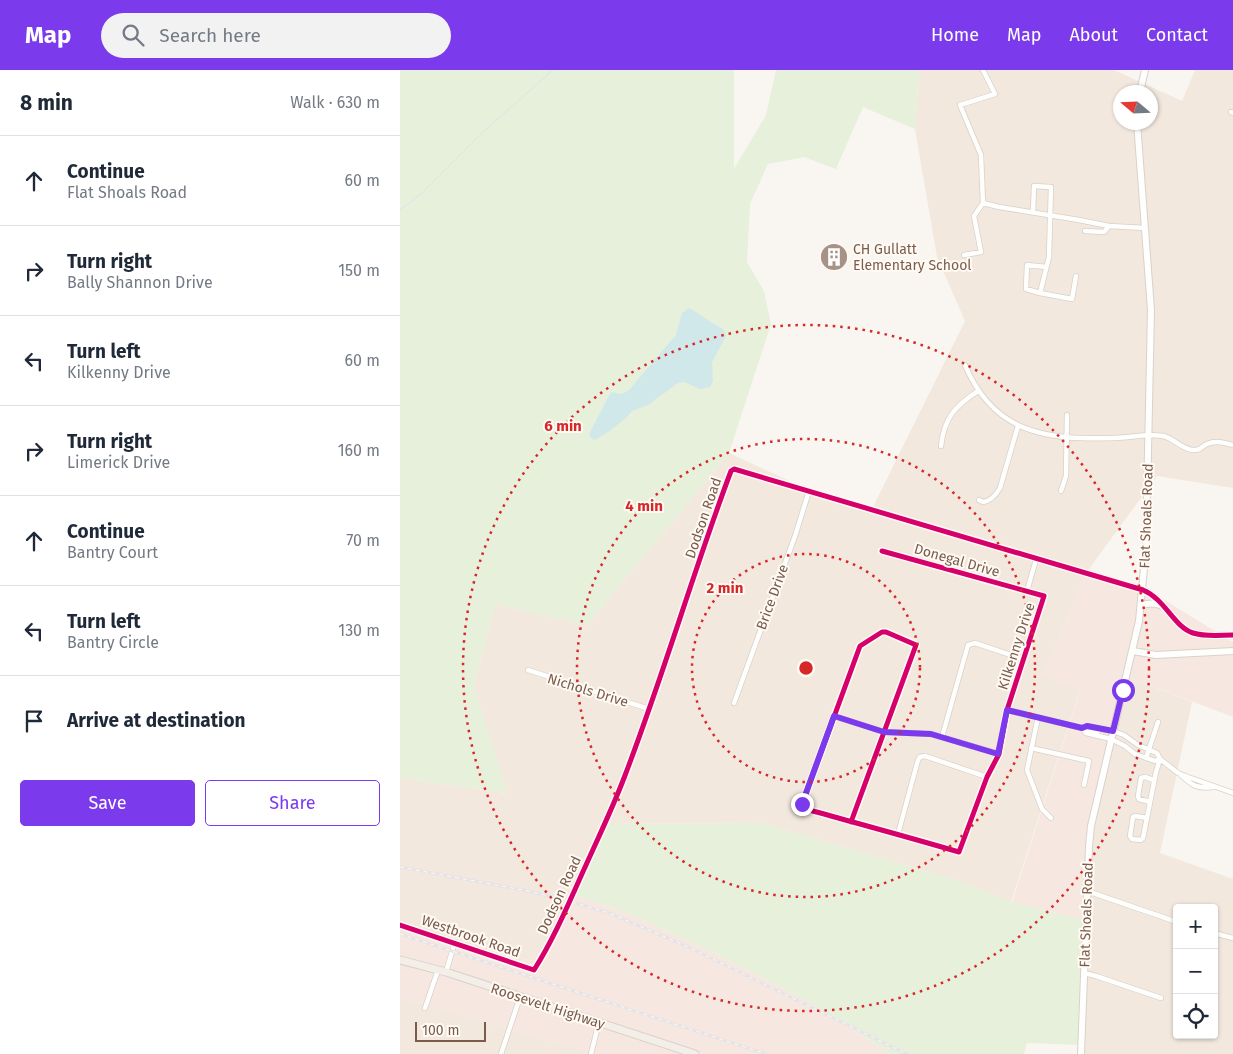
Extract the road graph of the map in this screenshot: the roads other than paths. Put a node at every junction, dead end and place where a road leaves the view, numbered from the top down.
1 (984, 70) edge
2 (1145, 70) edge
3 (1142, 85) edge
4 (1139, 130) edge
5 (983, 203) junction
6 (1032, 212) junction
7 (1050, 215) junction
8 (1109, 226) junction
9 (1145, 228) junction
10 (1085, 231) dead end
11 (964, 254) dead end
12 (1046, 267) junction
13 (1076, 276) dead end
14 (1040, 293) junction
15 (965, 365) dead end
16 (978, 391) junction
17 (1067, 415) dead end
18 (1018, 426) junction
19 (1149, 436) junction
20 (1067, 437) junction
21 (1233, 444) edge
22 (941, 446) dead end
23 (809, 491) junction
24 (1061, 491) dead end
25 (979, 500) dead end
26 (882, 551) dead end
27 (1035, 563) dead end
28 (1143, 590) junction
29 (1027, 591) junction
30 (1141, 606) junction
31 (1166, 608) junction
32 (1233, 635) edge
33 (1233, 650) edge
34 (1132, 651) junction
35 (1023, 659) junction
36 (528, 670) dead end
37 (734, 703) dead end
38 (649, 709) junction
39 (1007, 710) junction
40 (834, 716) junction
41 (1038, 718) junction
42 (1158, 722) dead end
43 (1113, 731) junction
44 (884, 732) junction
45 (1098, 732) junction
46 (942, 737) junction
47 (1111, 739) junction
48 (1031, 748) junction
49 (1149, 750) junction
50 (998, 754) junction
51 (1146, 758) junction
52 (1160, 759) junction
53 (987, 777) junction
54 (1154, 780) junction
55 (1084, 785) dead end
56 (1233, 793) edge
57 (1150, 802) junction
58 (1051, 818) dead end
59 (1147, 818) junction
60 (851, 822) junction
61 (898, 834) junction
62 (1087, 891) junction
63 (1173, 921) edge
64 (400, 925) edge
65 (1218, 934) edge
66 (1233, 938) edge
67 (455, 942) junction
68 (400, 960) edge
69 (438, 970) junction
70 (534, 970) joint
71 (446, 972) junction
72 (1084, 973) junction
73 (520, 997) junction
74 (1161, 998) dead end
75 (425, 1008) dead end
76 (599, 1022) junction
77 (502, 1054) edge
78 (591, 1054) edge
79 (695, 1054) edge
80 (1081, 1054) edge

1 - 5 street
2 - 3 street
4 - 9 street, Flat Shoals Road
5 - 6 street
5 - 11 street
6 - 7 street
6 - 7 street
7 - 8 street
7 - 12 street
8 - 9 street
8 - 10 street
9 - 19 street, Flat Shoals Road
12 - 14 street
12 - 14 street
13 - 14 street
15 - 16 street
16 - 18 street
16 - 22 street
17 - 20 street
18 - 20 street
18 - 25 street
19 - 20 street
19 - 21 street
19 - 28 street, Flat Shoals Road
20 - 24 street
23 - 28 street, Dodson Road
23 - 37 street, Brice Drive
23 - 38 street, Dodson Road
26 - 29 street, Donegal Drive
27 - 29 street, Kilkenny Drive
28 - 30 street, Flat Shoals Road
28 - 31 street
29 - 35 street, Kilkenny Drive
30 - 31 street
30 - 34 street, Flat Shoals Road
31 - 32 street
33 - 34 street
34 - 43 street, Flat Shoals Road
35 - 39 street, Kilkenny Drive
35 - 46 street
36 - 38 street, Nichols Drive
38 - 70 street, Dodson Road
39 - 41 street
39 - 50 street, Kilkenny Drive
40 - 44 street
40 - 44 street
40 - 60 street
41 - 45 street
41 - 48 street
42 - 49 street
43 - 45 street
43 - 47 street, Flat Shoals Road
43 - 49 street
44 - 46 street
44 - 60 street
45 - 47 street
46 - 50 street
47 - 51 street
47 - 62 street, Flat Shoals Road
48 - 55 street
48 - 58 street
49 - 51 street
49 - 52 street
50 - 53 street, Kilkenny Drive
51 - 52 street
52 - 54 street
52 - 56 street
53 - 61 street, Kilkenny Drive
53 - 61 street
54 - 57 street
54 - 57 street
57 - 59 street
59 - 59 street
60 - 61 street
62 - 63 street
62 - 72 street, Flat Shoals Road
64 - 67 street, Westbrook Road
65 - 66 street
67 - 70 street, Westbrook Road
67 - 71 street
68 - 69 main road, Roosevelt Highway
69 - 71 main road, Roosevelt Highway
69 - 75 street
71 - 73 main road, Roosevelt Highway
72 - 74 street
72 - 80 street, Flat Shoals Road
73 - 76 main road, Roosevelt Highway
73 - 77 street
76 - 78 street
76 - 79 main road, Roosevelt Highway

